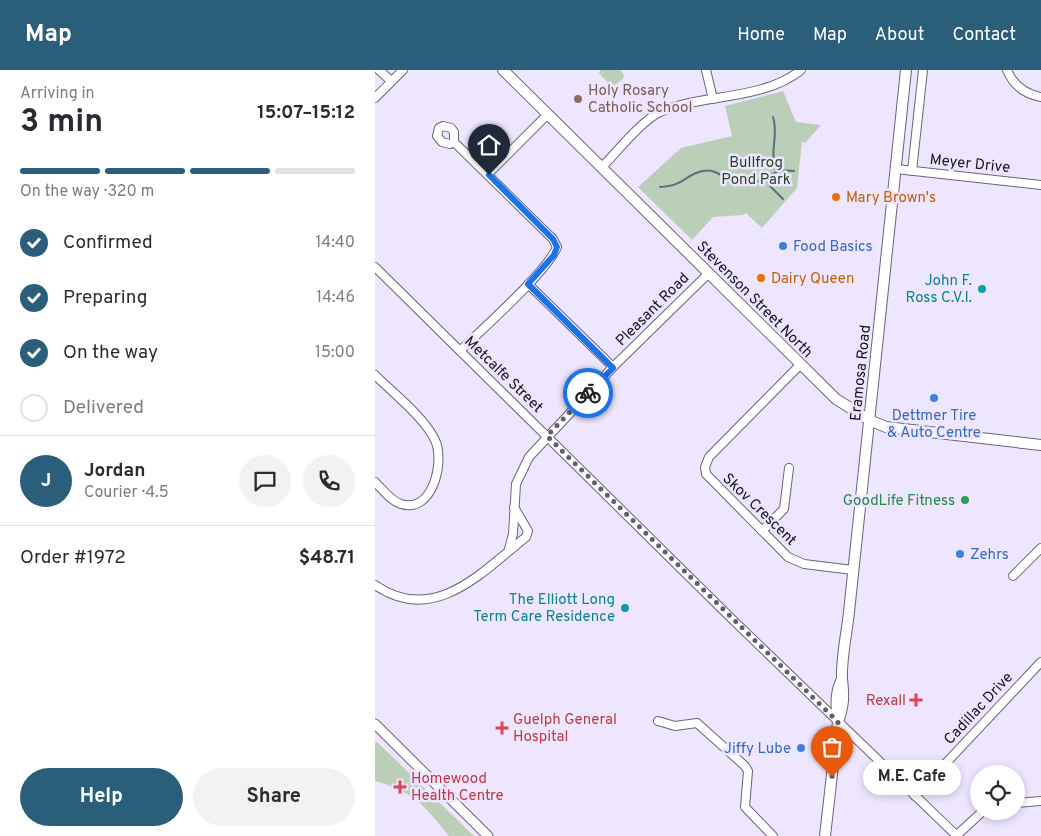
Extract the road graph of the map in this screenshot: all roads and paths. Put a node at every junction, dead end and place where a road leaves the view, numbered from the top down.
1 (379, 70) edge
2 (403, 70) edge
3 (503, 70) edge
4 (706, 70) edge
5 (801, 70) edge
6 (907, 70) edge
7 (923, 70) edge
8 (1007, 70) edge
9 (391, 82) junction
10 (1041, 97) edge
11 (375, 98) edge
12 (713, 99) junction
13 (548, 114) junction
14 (454, 142) dead end
15 (602, 167) junction
16 (896, 169) junction
17 (912, 171) junction
18 (488, 174) junction
19 (1041, 185) edge
20 (375, 267) edge
21 (707, 274) junction
22 (528, 284) junction
23 (460, 351) junction
24 (800, 366) junction
25 (613, 368) junction
26 (375, 375) edge
27 (871, 421) junction
28 (547, 436) junction
29 (1041, 445) edge
30 (789, 468) dead end
31 (375, 482) edge
32 (514, 507) junction
33 (762, 531) junction
34 (509, 549) junction
35 (1040, 551) edge
36 (853, 570) junction
37 (1013, 576) dead end
38 (375, 585) edge
39 (1041, 662) edge
40 (658, 721) dead end
41 (838, 722) junction
42 (375, 724) edge
43 (915, 796) junction
44 (1041, 801) edge
45 (1025, 802) edge
46 (974, 820) edge
47 (488, 836) edge
48 (773, 836) edge
49 (825, 836) edge
50 (957, 836) edge

1 - 9 street
2 - 9 street
3 - 13 main road, Stevenson Street North
4 - 12 street
5 - 12 street
6 - 16 main road, Eramosa Road
7 - 17 street
8 - 10 street
9 - 11 street
12 - 15 street
13 - 15 main road, Stevenson Street North
13 - 18 street
14 - 18 street
15 - 21 main road, Stevenson Street North
16 - 17 street, Meyer Drive
16 - 27 main road, Eramosa Road
17 - 19 street, Meyer Drive
18 - 22 street
20 - 23 street, Metcalfe Street
21 - 24 main road, Stevenson Street North
21 - 25 street, Pleasant Road
22 - 23 street
22 - 25 street
23 - 28 street, Metcalfe Street
24 - 27 main road, Stevenson Street North
24 - 33 street, Skov Crescent
25 - 28 street, Pleasant Road
26 - 31 street
27 - 29 main road, Stevenson Street North
27 - 36 main road, Eramosa Road
28 - 32 street, Pleasant Road
28 - 41 street, Metcalfe Street
30 - 33 street
32 - 34 street, Pleasant Road
32 - 34 street
33 - 36 street, Skov Crescent
34 - 38 street
35 - 37 street
36 - 41 main road, Eramosa Road
39 - 43 street, Cadillac Drive
40 - 48 street
41 - 43 street, Metcalfe Street
41 - 49 main road, Eramosa Road
42 - 47 street
43 - 50 street, Metcalfe Street
44 - 45 street
46 - 50 street

